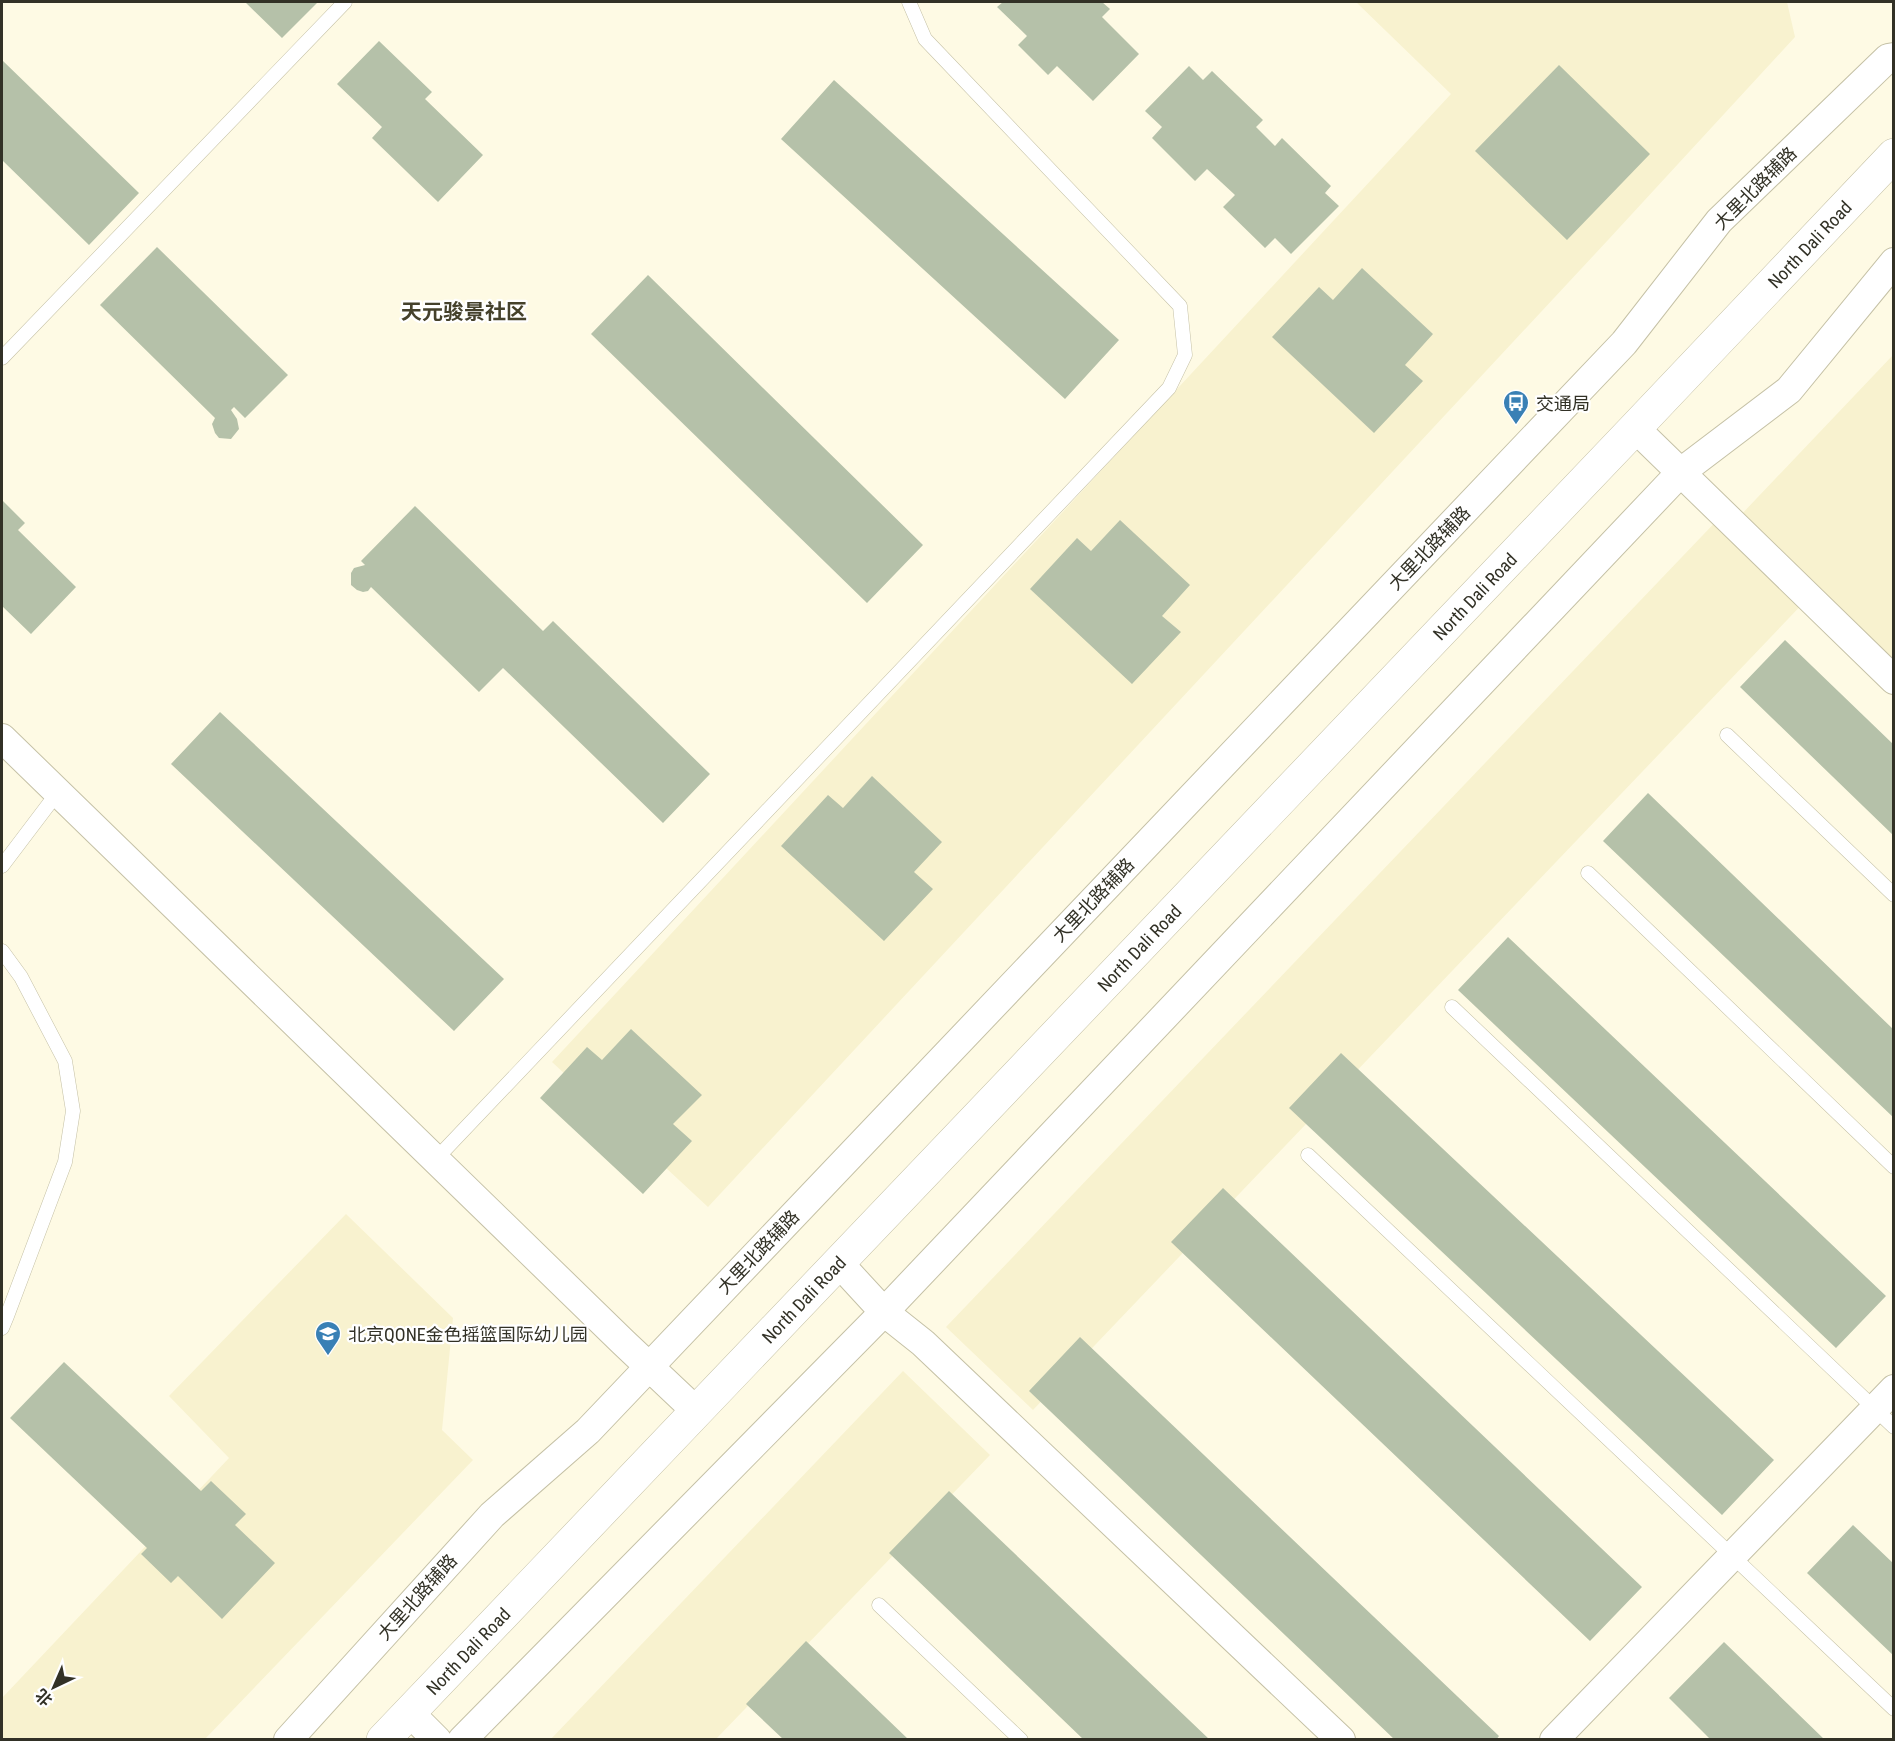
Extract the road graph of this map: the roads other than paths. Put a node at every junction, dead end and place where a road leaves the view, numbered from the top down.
1 (345, 2) edge
2 (909, 2) edge
3 (1893, 57) edge
4 (1893, 155) edge
5 (1893, 262) edge
6 (2, 358) edge
7 (1635, 429) junction
8 (1681, 472) junction
9 (1893, 680) edge
10 (1726, 735) dead end
11 (4, 745) edge
12 (58, 792) junction
13 (2, 866) edge
14 (1588, 873) dead end
15 (1893, 895) edge
16 (2, 951) edge
17 (1452, 1007) dead end
18 (1308, 1155) dead end
19 (435, 1159) junction
20 (1893, 1167) edge
21 (838, 1262) junction
22 (884, 1312) junction
23 (2, 1328) edge
24 (649, 1366) junction
25 (1887, 1409) edge
26 (696, 1412) junction
27 (1732, 1555) junction
28 (879, 1605) dead end
29 (1893, 1709) edge
30 (409, 1712) junction
31 (288, 1740) edge
32 (382, 1740) edge
33 (437, 1740) edge
34 (462, 1740) edge
35 (1021, 1740) edge
36 (1341, 1740) edge
37 (1554, 1740) edge

1 - 6 lane
2 - 19 lane
3 - 24 street, 大里北路辅路
4 - 7 main road, North Dali Road
5 - 8 street
7 - 8 street
7 - 21 main road, North Dali Road
8 - 9 street
8 - 22 street
10 - 15 lane
11 - 12 street
12 - 13 lane
12 - 19 street
14 - 20 lane
16 - 23 lane
17 - 25 lane
18 - 27 lane
19 - 24 street
21 - 22 street
21 - 26 main road, North Dali Road
22 - 34 street
22 - 36 street
24 - 26 street
24 - 31 street, 大里北路辅路
25 - 27 street
26 - 30 main road, North Dali Road
27 - 29 lane
27 - 37 street
28 - 35 lane
30 - 32 main road, North Dali Road
30 - 33 street

